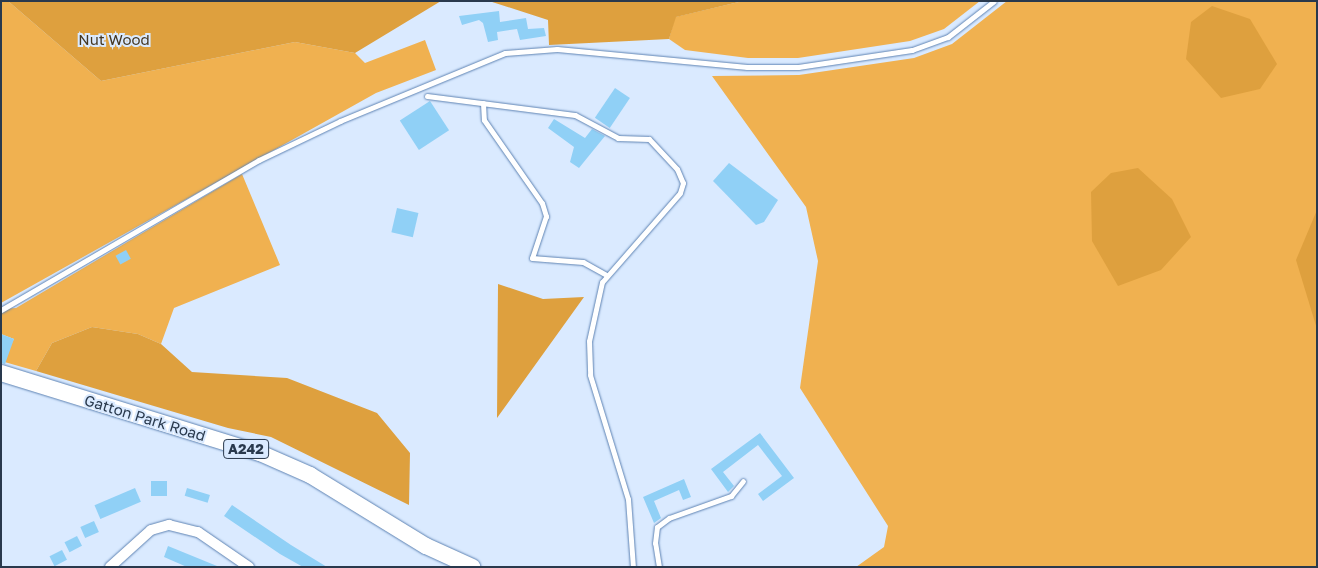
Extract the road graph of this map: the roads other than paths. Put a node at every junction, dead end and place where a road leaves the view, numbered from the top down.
1 (994, 1) edge
2 (427, 96) dead end
3 (483, 103) junction
4 (606, 275) junction
5 (1, 310) edge
6 (1, 373) edge
7 (743, 481) dead end
8 (110, 567) edge
9 (249, 567) edge
10 (472, 567) edge
11 (633, 567) edge
12 (659, 567) edge

1 - 5 lane
2 - 3 lane
3 - 4 lane
3 - 4 lane
4 - 11 lane
6 - 10 main road, Gatton Park Road / A242
7 - 12 lane
8 - 9 street

